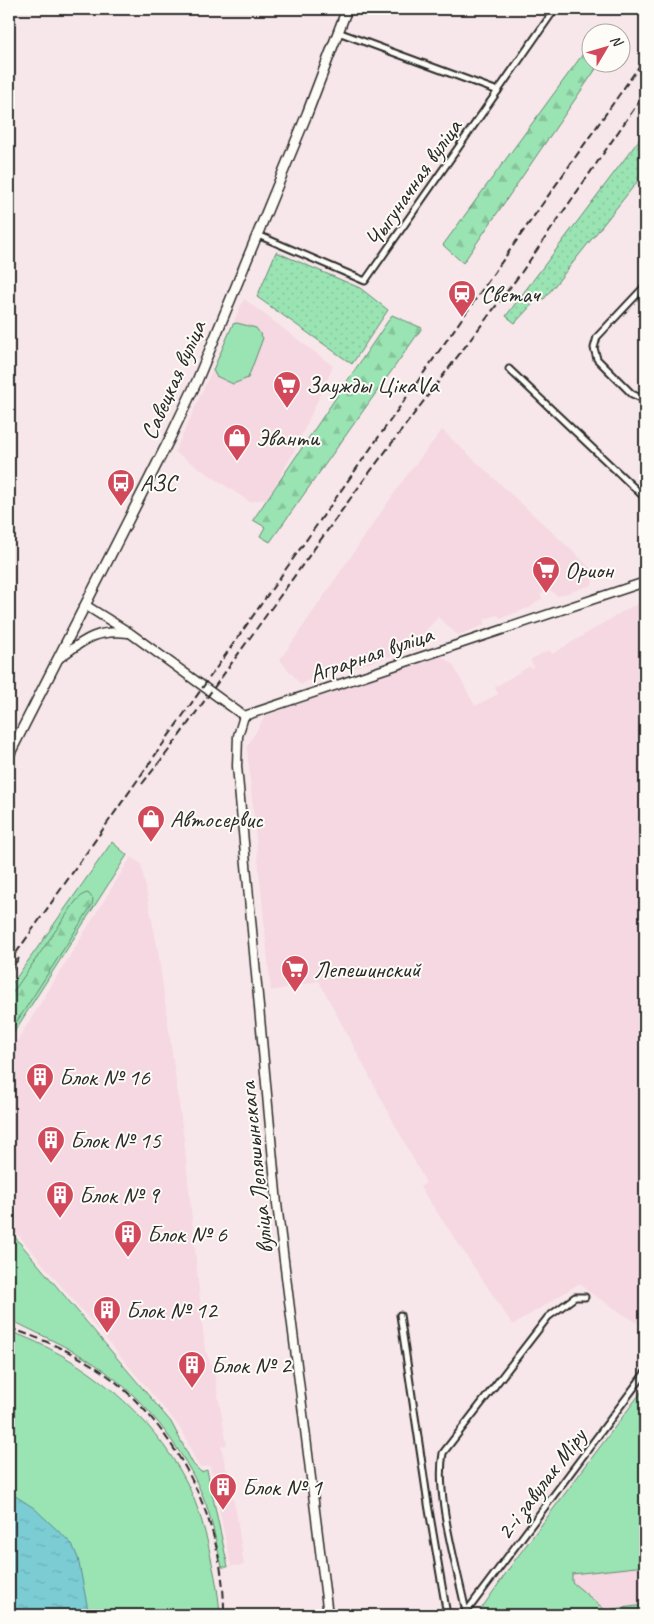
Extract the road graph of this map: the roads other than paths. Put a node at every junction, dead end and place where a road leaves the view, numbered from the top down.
1 (347, 9) edge
2 (555, 9) edge
3 (338, 32) junction
4 (498, 91) junction
5 (258, 235) junction
6 (645, 286) edge
7 (509, 369) dead end
8 (645, 400) edge
9 (645, 498) edge
10 (645, 582) edge
11 (86, 605) junction
12 (130, 633) junction
13 (58, 659) junction
14 (244, 716) junction
15 (9, 755) edge
16 (585, 1297) dead end
17 (400, 1315) dead end
18 (645, 1373) edge
19 (465, 1614) edge
20 (328, 1615) edge
21 (447, 1615) edge

1 - 3 main road, Савецкая вуліца
2 - 4 street, Чыгуначная вуліца
3 - 4 street
3 - 5 main road, Савецкая вуліца
4 - 5 street, Чыгуначная вуліца
5 - 11 main road, Савецкая вуліца
6 - 8 street
7 - 9 street
10 - 14 street, Аграрная вуліца
11 - 12 street
11 - 13 main road, Савецкая вуліца
12 - 13 street
12 - 14 street
13 - 15 main road, Савецкая вуліца
14 - 20 street, вуліца Лепяшынскага
16 - 19 street
17 - 21 street
18 - 19 street, 2-і завулак Міру

